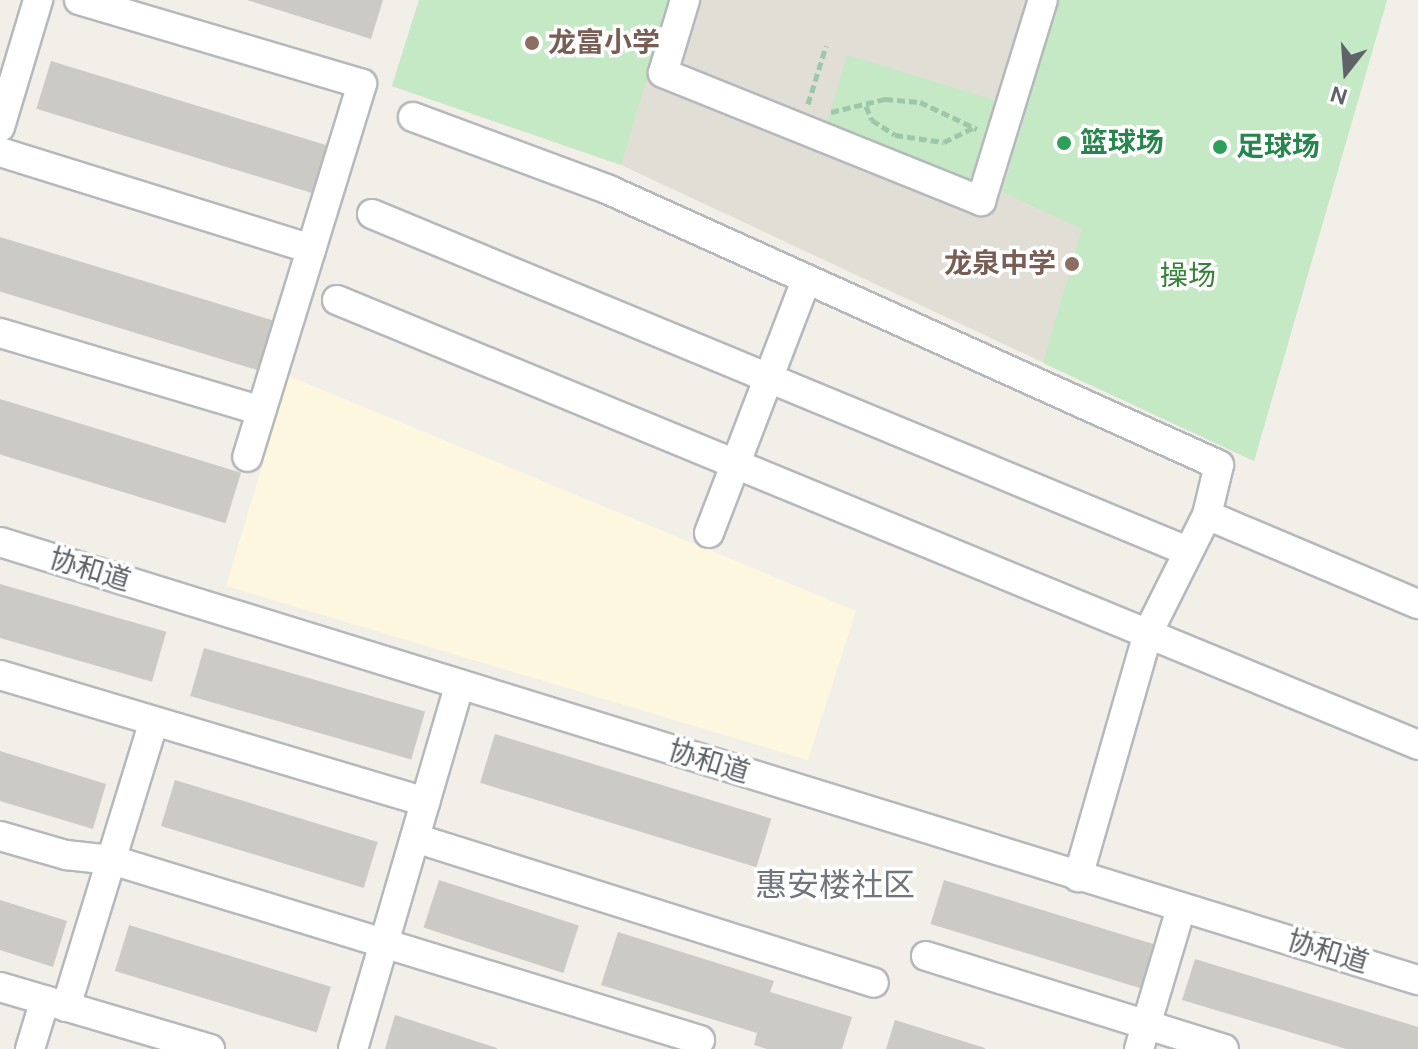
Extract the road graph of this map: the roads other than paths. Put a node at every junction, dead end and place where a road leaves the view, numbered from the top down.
1 (38, 0) edge
2 (79, 0) edge
3 (685, 0) edge
4 (1043, 0) edge
5 (413, 117) dead end
6 (0, 127) edge
7 (0, 152) edge
8 (372, 214) dead end
9 (311, 249) junction
10 (806, 280) junction
11 (337, 300) dead end
12 (0, 333) edge
13 (768, 377) junction
14 (261, 411) junction
15 (247, 457) dead end
16 (735, 464) junction
17 (1207, 515) junction
18 (709, 533) dead end
19 (0, 542) edge
20 (1187, 551) junction
21 (1418, 604) edge
22 (1148, 633) junction
23 (0, 675) edge
24 (460, 684) junction
25 (154, 721) junction
26 (1418, 745) edge
27 (425, 802) junction
28 (0, 836) edge
29 (415, 838) junction
30 (112, 860) junction
31 (1078, 877) junction
32 (1181, 908) junction
33 (384, 943) junction
34 (926, 956) dead end
35 (1418, 980) edge
36 (874, 983) dead end
37 (0, 987) edge
38 (56, 1003) junction
39 (1143, 1037) edge
40 (700, 1040) dead end
41 (30, 1049) edge
42 (210, 1049) edge
43 (353, 1049) edge
44 (1224, 1049) edge

1 - 6 street
2 - 9 street
3 - 4 street
5 - 10 street
7 - 9 street
8 - 13 street
9 - 14 street
10 - 13 street
10 - 17 street
11 - 16 street
12 - 14 street
13 - 16 street
13 - 20 street
14 - 15 street
16 - 18 street
16 - 22 street
17 - 20 street
17 - 21 street
19 - 24 street, 协和道
20 - 22 street
22 - 26 street
22 - 31 street
23 - 25 street
24 - 27 street
24 - 31 street, 协和道
25 - 27 street
25 - 30 street
27 - 29 street
28 - 30 street
29 - 33 street
29 - 36 street
30 - 33 street
30 - 38 street
31 - 32 street, 协和道
32 - 35 street, 协和道
32 - 39 street
33 - 40 street
33 - 43 street
34 - 39 street
37 - 38 street
38 - 41 street
38 - 42 street
39 - 44 street

